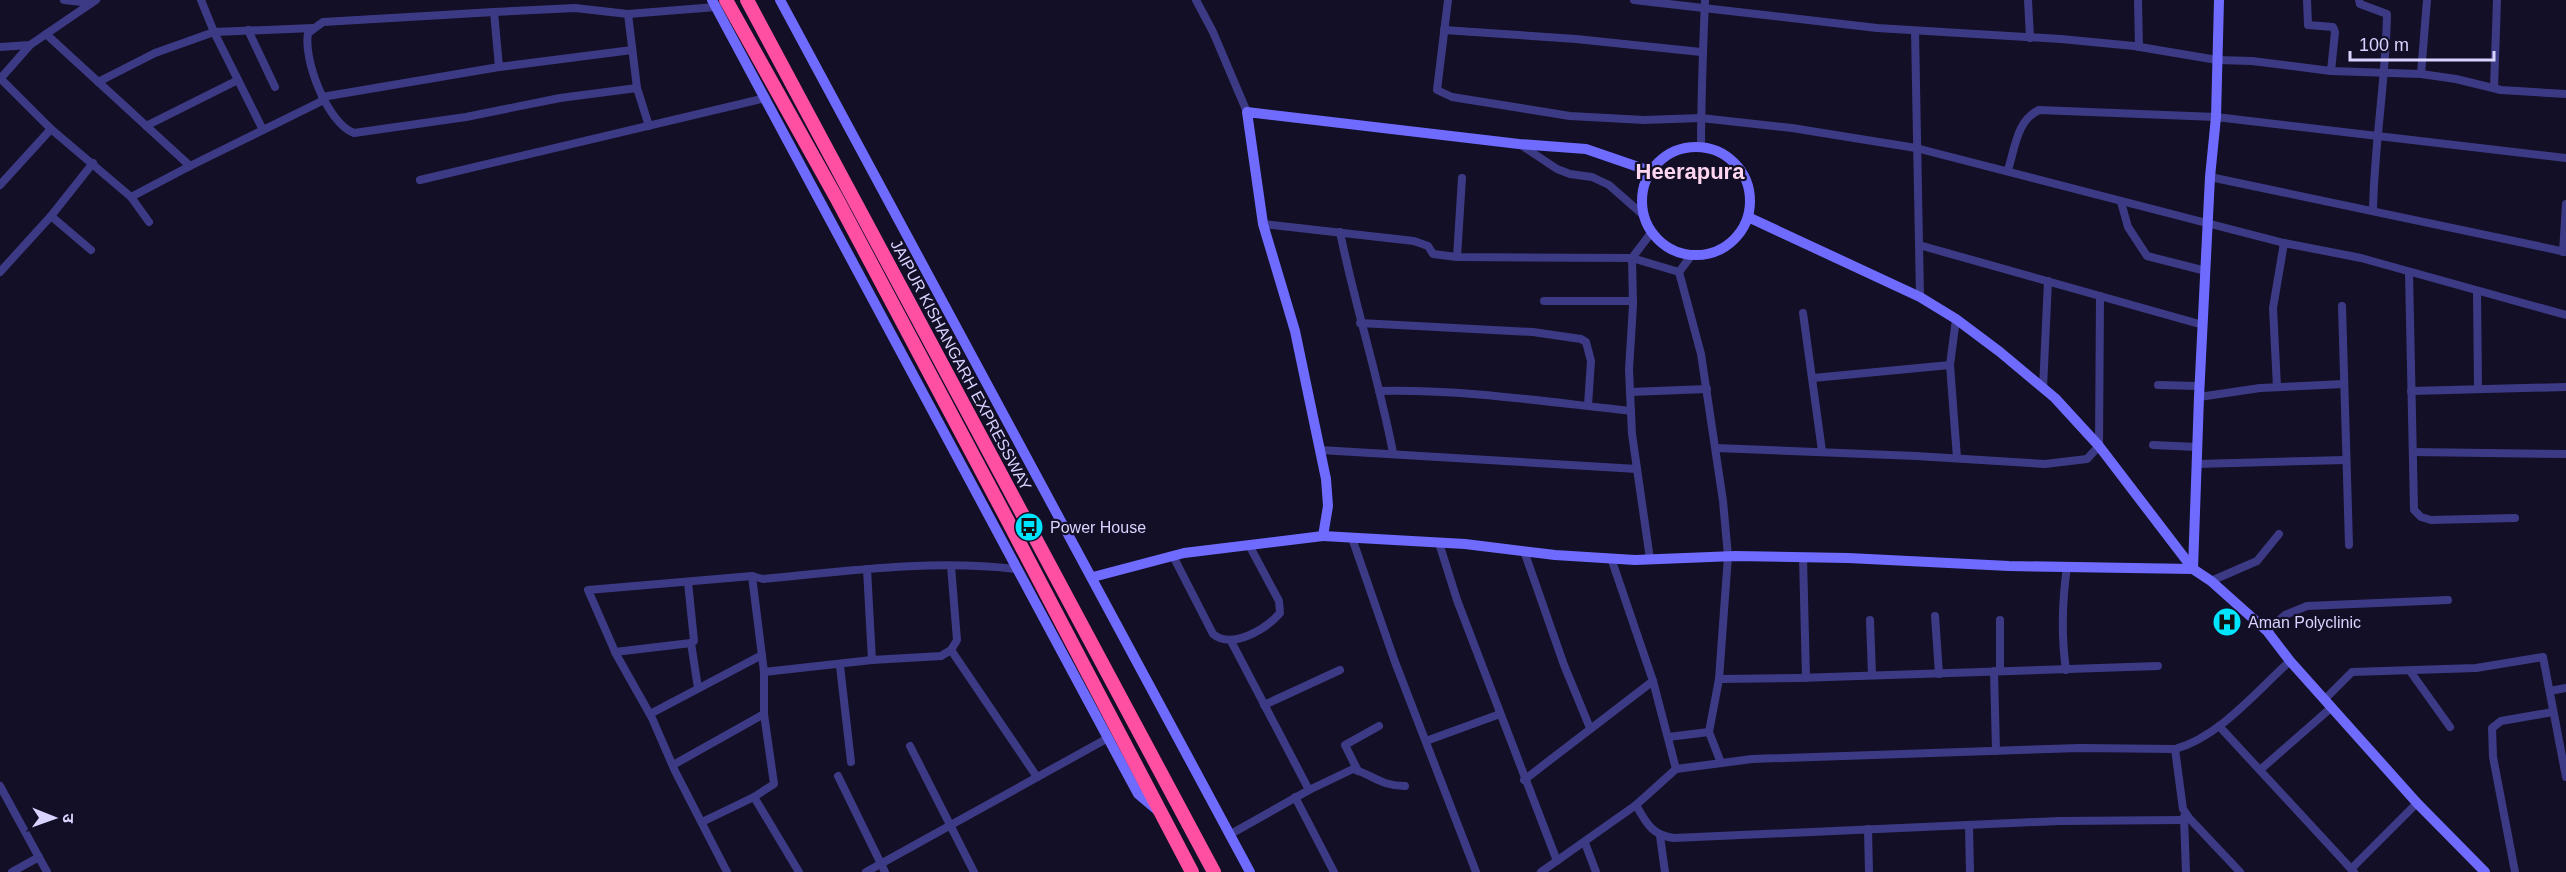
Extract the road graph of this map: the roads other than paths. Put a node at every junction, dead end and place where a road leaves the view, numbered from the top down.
1 (64, 0) edge
2 (201, 0) edge
3 (747, 0) edge
4 (780, 0) edge
5 (1196, 0) edge
6 (1448, 0) edge
7 (1634, 0) edge
8 (2028, 0) edge
9 (2138, 0) edge
10 (2219, 0) edge
11 (2307, 0) edge
12 (2359, 0) edge
13 (2427, 0) edge
14 (2497, 0) edge
15 (94, 2) edge
16 (718, 2) edge
17 (1705, 4) edge
18 (494, 12) junction
19 (627, 14) junction
20 (313, 28) junction
21 (248, 30) junction
22 (1444, 30) junction
23 (1915, 31) junction
24 (214, 32) junction
25 (46, 34) junction
26 (2030, 38) junction
27 (30, 45) junction
28 (0, 47) edge
29 (2139, 47) junction
30 (632, 50) junction
31 (1701, 52) junction
32 (2217, 60) junction
33 (499, 68) junction
34 (2331, 70) junction
35 (2383, 72) junction
36 (2421, 74) junction
37 (0, 79) edge
38 (238, 80) junction
39 (98, 82) junction
40 (275, 87) dead end
41 (637, 88) junction
42 (2494, 88) junction
43 (2566, 94) edge
44 (766, 98) junction
45 (323, 99) junction
46 (1247, 112) junction
47 (2216, 117) junction
48 (1701, 118) junction
49 (146, 126) junction
50 (649, 126) junction
51 (51, 129) junction
52 (263, 130) junction
53 (2376, 135) junction
54 (1519, 144) junction
55 (1701, 146) junction
56 (1916, 148) junction
57 (2566, 158) edge
58 (93, 163) junction
59 (190, 166) junction
60 (2008, 170) junction
61 (1650, 171) junction
62 (2210, 177) junction
63 (1462, 178) dead end
64 (420, 180) dead end
65 (0, 185) edge
66 (131, 197) junction
67 (2121, 202) junction
68 (2566, 204) edge
69 (2373, 211) junction
70 (1642, 214) junction
71 (51, 216) junction
72 (1748, 217) junction
73 (149, 222) dead end
74 (1263, 224) junction
75 (2208, 225) junction
76 (1340, 232) junction
77 (1651, 233) junction
78 (2284, 243) junction
79 (1919, 245) junction
80 (91, 250) dead end
81 (2565, 252) edge
82 (1691, 256) junction
83 (1457, 257) junction
84 (1632, 258) junction
85 (0, 270) edge
86 (2206, 271) junction
87 (1679, 272) junction
88 (2409, 272) junction
89 (2048, 281) junction
90 (2478, 292) junction
91 (2100, 296) junction
92 (1920, 297) junction
93 (1544, 301) dead end
94 (1633, 301) junction
95 (2342, 306) dead end
96 (1803, 313) dead end
97 (2566, 315) edge
98 (1956, 318) junction
99 (1360, 323) junction
100 (2203, 325) junction
101 (1950, 365) junction
102 (1813, 378) junction
103 (2344, 384) junction
104 (2158, 385) dead end
105 (2277, 387) junction
106 (2566, 387) edge
107 (2043, 388) junction
108 (1707, 389) junction
109 (2478, 389) junction
110 (1379, 391) junction
111 (2411, 391) junction
112 (1630, 392) junction
113 (2199, 392) junction
114 (1588, 405) junction
115 (1631, 411) junction
116 (2153, 445) dead end
117 (2099, 446) junction
118 (2197, 447) junction
119 (1716, 448) junction
120 (1320, 450) junction
121 (1822, 451) junction
122 (2413, 452) junction
123 (1393, 453) junction
124 (2566, 454) edge
125 (1957, 459) junction
126 (2346, 460) junction
127 (2197, 464) junction
128 (1637, 469) junction
129 (2516, 518) dead end
130 (2279, 534) dead end
131 (1323, 536) junction
132 (1352, 538) junction
133 (1439, 543) junction
134 (1249, 545) junction
135 (2349, 545) dead end
136 (1524, 551) junction
137 (1173, 556) junction
138 (1728, 556) junction
139 (1803, 557) junction
140 (1611, 558) junction
141 (1650, 559) junction
142 (951, 566) junction
143 (2067, 567) junction
144 (2193, 568) junction
145 (867, 569) junction
146 (1016, 569) junction
147 (752, 576) junction
148 (1093, 577) junction
149 (2211, 581) junction
150 (688, 582) junction
151 (2448, 600) dead end
152 (1935, 616) dead end
153 (1870, 620) dead end
154 (2000, 620) dead end
155 (2267, 631) junction
156 (1231, 641) junction
157 (691, 643) junction
158 (951, 650) junction
159 (615, 652) junction
160 (762, 655) junction
161 (872, 660) junction
162 (2290, 661) junction
163 (840, 666) junction
164 (2158, 666) dead end
165 (1340, 670) dead end
166 (2066, 670) junction
167 (1997, 671) junction
168 (2410, 671) junction
169 (764, 672) junction
170 (1939, 674) junction
171 (1872, 675) junction
172 (1806, 678) junction
173 (1719, 679) junction
174 (1653, 681) junction
175 (698, 688) junction
176 (2566, 688) edge
177 (2550, 691) junction
178 (2329, 703) junction
179 (1264, 705) junction
180 (2553, 712) junction
181 (650, 714) junction
182 (764, 714) junction
183 (1500, 714) junction
184 (1379, 726) dead end
185 (2218, 726) junction
186 (2450, 727) dead end
187 (1590, 728) junction
188 (1709, 732) junction
189 (1668, 737) junction
190 (1108, 738) junction
191 (1426, 741) junction
192 (910, 746) dead end
193 (2175, 749) junction
194 (1996, 751) junction
195 (2564, 758) edge
196 (850, 762) dead end
197 (1721, 763) junction
198 (672, 765) junction
199 (1676, 769) junction
200 (2260, 770) junction
201 (1358, 771) junction
202 (838, 776) dead end
203 (1037, 777) junction
204 (2566, 777) edge
205 (1524, 780) junction
206 (0, 786) edge
207 (1405, 786) dead end
208 (1309, 790) junction
209 (754, 797) junction
210 (1295, 797) junction
211 (3, 800) edge
212 (2417, 803) junction
213 (1636, 805) junction
214 (2183, 809) junction
215 (1160, 812) junction
216 (2184, 820) junction
217 (702, 822) junction
218 (949, 826) junction
219 (1969, 826) junction
220 (1868, 829) junction
221 (1229, 835) junction
222 (1660, 836) junction
223 (1585, 843) junction
224 (39, 857) junction
225 (1557, 861) junction
226 (881, 864) junction
227 (2353, 871) edge
228 (12, 872) edge
229 (47, 872) edge
230 (726, 872) edge
231 (799, 872) edge
232 (866, 872) edge
233 (885, 872) edge
234 (974, 872) edge
235 (1192, 872) edge
236 (1214, 872) edge
237 (1250, 872) edge
238 (1334, 872) edge
239 (1476, 872) edge
240 (1541, 872) edge
241 (1596, 872) edge
242 (1665, 872) edge
243 (1869, 872) edge
244 (1970, 872) edge
245 (2186, 872) edge
246 (2240, 872) edge
247 (2485, 872) edge
248 (2515, 872) edge

1 - 15 street
2 - 24 street
3 - 236 highway, JAIPUR KISHANGARH EXPRESSWAY
4 - 148 street
5 - 46 street
6 - 22 street
7 - 17 street
8 - 26 street
9 - 29 street
10 - 32 street
11 - 34 street
12 - 35 street
13 - 36 street
14 - 42 street
15 - 25 street
16 - 19 street
16 - 44 street
16 - 215 highway, JAIPUR KISHANGARH EXPRESSWAY
17 - 23 street
17 - 31 street
18 - 19 street
18 - 20 street
18 - 33 street
19 - 30 street
20 - 21 street
20 - 45 street
21 - 24 street
21 - 40 street
22 - 31 street
22 - 48 street
23 - 26 street
23 - 56 street
24 - 38 street
24 - 39 street
25 - 27 street
25 - 39 street
26 - 29 street
27 - 28 street
27 - 37 street
29 - 32 street
30 - 33 street
30 - 41 street
31 - 48 street
32 - 34 street
32 - 47 street
33 - 45 street
34 - 35 street
35 - 36 street
35 - 53 street
36 - 42 street
37 - 51 street
38 - 49 street
38 - 52 street
39 - 49 street
41 - 45 street
41 - 50 street
42 - 43 street
44 - 50 street
44 - 146 street
45 - 52 street
46 - 54 street
46 - 74 street
47 - 53 street
47 - 60 street
47 - 62 street
48 - 55 street
48 - 56 street
49 - 59 street
50 - 64 street
51 - 58 street
51 - 65 street
52 - 59 street
53 - 57 street
53 - 69 street
54 - 61 street
54 - 70 street
55 - 61 street
55 - 72 street
56 - 60 street
56 - 79 street
58 - 66 street
58 - 71 street
59 - 66 street
60 - 67 street
61 - 70 street
62 - 69 street
62 - 75 street
63 - 83 street
66 - 73 street
67 - 75 street
67 - 86 street
68 - 81 street
69 - 81 street
70 - 77 street
71 - 80 street
71 - 85 street
72 - 82 street
72 - 92 street
74 - 76 street
74 - 120 street
75 - 78 street
75 - 86 street
76 - 83 street
76 - 99 street
77 - 82 street
77 - 84 street
78 - 88 street
78 - 105 street
79 - 89 street
79 - 92 street
82 - 87 street
83 - 84 street
84 - 87 street
84 - 94 street
86 - 100 street
87 - 108 street
88 - 90 street
88 - 111 street
89 - 91 street
89 - 107 street
90 - 97 street
90 - 109 street
91 - 100 street
91 - 117 street
92 - 98 street
93 - 94 street
94 - 112 street
95 - 103 street
96 - 102 street
98 - 101 street
98 - 107 street
99 - 110 street
99 - 114 street
100 - 113 street
101 - 102 street
101 - 125 street
102 - 121 street
103 - 105 street
103 - 126 street
104 - 113 street
105 - 113 street
106 - 109 street
107 - 117 street
108 - 112 street
108 - 119 street
109 - 111 street
110 - 114 street
110 - 123 street
111 - 122 street
112 - 115 street
113 - 118 street
114 - 115 street
115 - 128 street
116 - 118 street
117 - 125 street
117 - 144 street
118 - 127 street
119 - 121 street
119 - 138 street
120 - 123 street
120 - 131 street
121 - 125 street
122 - 124 street
122 - 129 street
123 - 128 street
126 - 127 street
126 - 135 street
127 - 144 street
128 - 141 street
130 - 149 street
131 - 132 street
131 - 134 street
132 - 133 street
132 - 191 street
133 - 136 street
133 - 183 street
134 - 137 street
134 - 156 street
136 - 140 street
136 - 187 street
137 - 148 street
137 - 156 street
138 - 139 street
138 - 141 street
138 - 173 street
139 - 143 street
139 - 172 street
140 - 141 street
140 - 174 street
142 - 145 street
142 - 146 street
142 - 158 street
143 - 144 street
143 - 166 street
144 - 149 street
145 - 147 street
145 - 161 street
146 - 190 street
147 - 150 street
147 - 160 street
148 - 221 street
149 - 155 street
150 - 157 street
150 - 159 street
151 - 155 street
152 - 170 street
153 - 171 street
154 - 167 street
155 - 162 street
156 - 179 street
157 - 159 street
157 - 175 street
158 - 161 street
158 - 203 street
159 - 181 street
160 - 169 street
160 - 175 street
161 - 163 street
162 - 178 street
162 - 185 street
163 - 169 street
163 - 196 street
164 - 166 street
165 - 179 street
166 - 167 street
167 - 170 street
167 - 194 street
168 - 177 street
168 - 178 street
168 - 186 street
169 - 182 street
170 - 171 street
171 - 172 street
172 - 173 street
173 - 188 street
174 - 187 street
174 - 189 street
175 - 181 street
176 - 177 street
177 - 180 street
178 - 200 street
178 - 212 street
179 - 208 street
180 - 195 street
180 - 248 street
181 - 198 street
182 - 198 street
182 - 209 street
183 - 191 street
183 - 205 street
184 - 201 street
185 - 193 street
185 - 200 street
187 - 205 street
188 - 189 street
188 - 197 street
189 - 199 street
190 - 203 street
190 - 215 street
191 - 239 street
192 - 218 street
193 - 194 street
193 - 214 street
194 - 197 street
195 - 204 street
197 - 199 street
198 - 217 street
199 - 213 street
200 - 227 street
201 - 207 street
201 - 208 street
202 - 226 street
203 - 218 street
205 - 225 street
206 - 211 street
208 - 210 street
209 - 217 street
209 - 231 street
210 - 221 street
210 - 238 street
211 - 224 street
212 - 227 street
212 - 247 street
213 - 222 street
213 - 223 street
214 - 216 street
214 - 246 street
215 - 235 highway, JAIPUR KISHANGARH EXPRESSWAY
216 - 219 street
216 - 245 street
217 - 230 street
218 - 226 street
218 - 234 street
219 - 220 street
219 - 244 street
220 - 222 street
220 - 243 street
221 - 237 street
222 - 242 street
223 - 225 street
223 - 241 street
224 - 228 street
224 - 229 street
225 - 240 street
226 - 232 street
226 - 233 street

